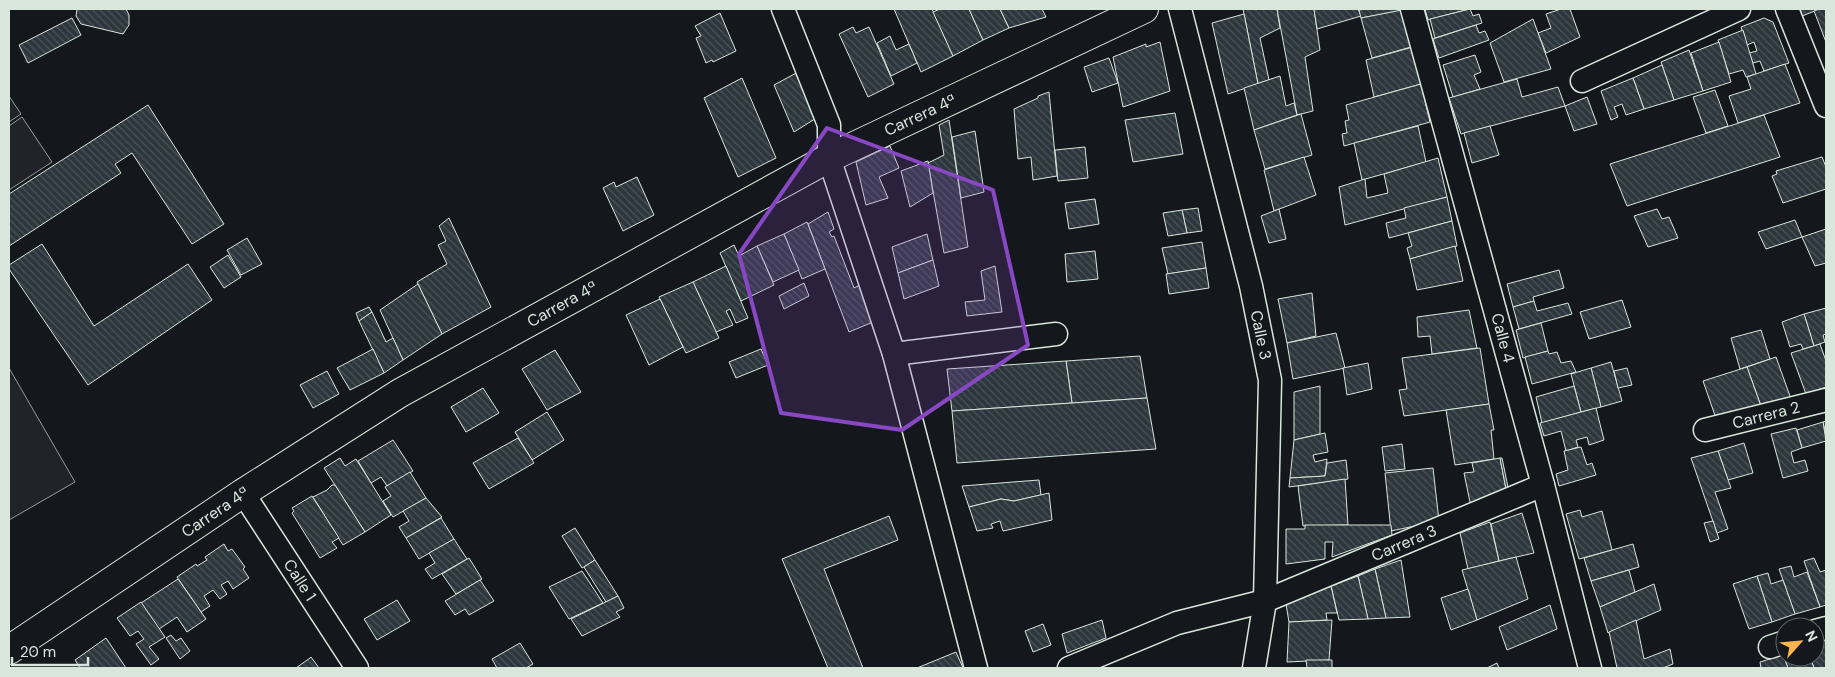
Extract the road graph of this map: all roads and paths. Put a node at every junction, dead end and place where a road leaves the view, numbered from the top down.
1 (783, 9) edge
2 (1180, 9) edge
3 (1412, 9) edge
4 (1738, 9) edge
5 (1788, 9) edge
6 (1134, 11) edge
7 (1821, 72) edge
8 (1582, 81) dead end
9 (1826, 106) edge
10 (829, 158) junction
11 (1056, 334) dead end
12 (894, 354) junction
13 (1826, 400) edge
14 (1705, 430) dead end
15 (1543, 486) junction
16 (243, 493) junction
17 (1265, 601) junction
18 (9, 650) edge
19 (356, 668) edge
20 (976, 668) edge
21 (1069, 668) edge
22 (1254, 668) edge
23 (1590, 668) edge

1 - 10 street
2 - 17 street, Calle 3
3 - 15 street, Calle 4
4 - 8 street
5 - 7 street
6 - 10 street, Carrera 4ª
7 - 9 street
10 - 12 street
10 - 16 street, Carrera 4ª
11 - 12 street
12 - 20 street
13 - 14 street, Carrera 2
15 - 17 street, Carrera 3
15 - 23 street, Calle 4
16 - 18 street, Carrera 4ª
16 - 19 street, Calle 1
17 - 21 street, Carrera 3
17 - 22 street, Calle 3

